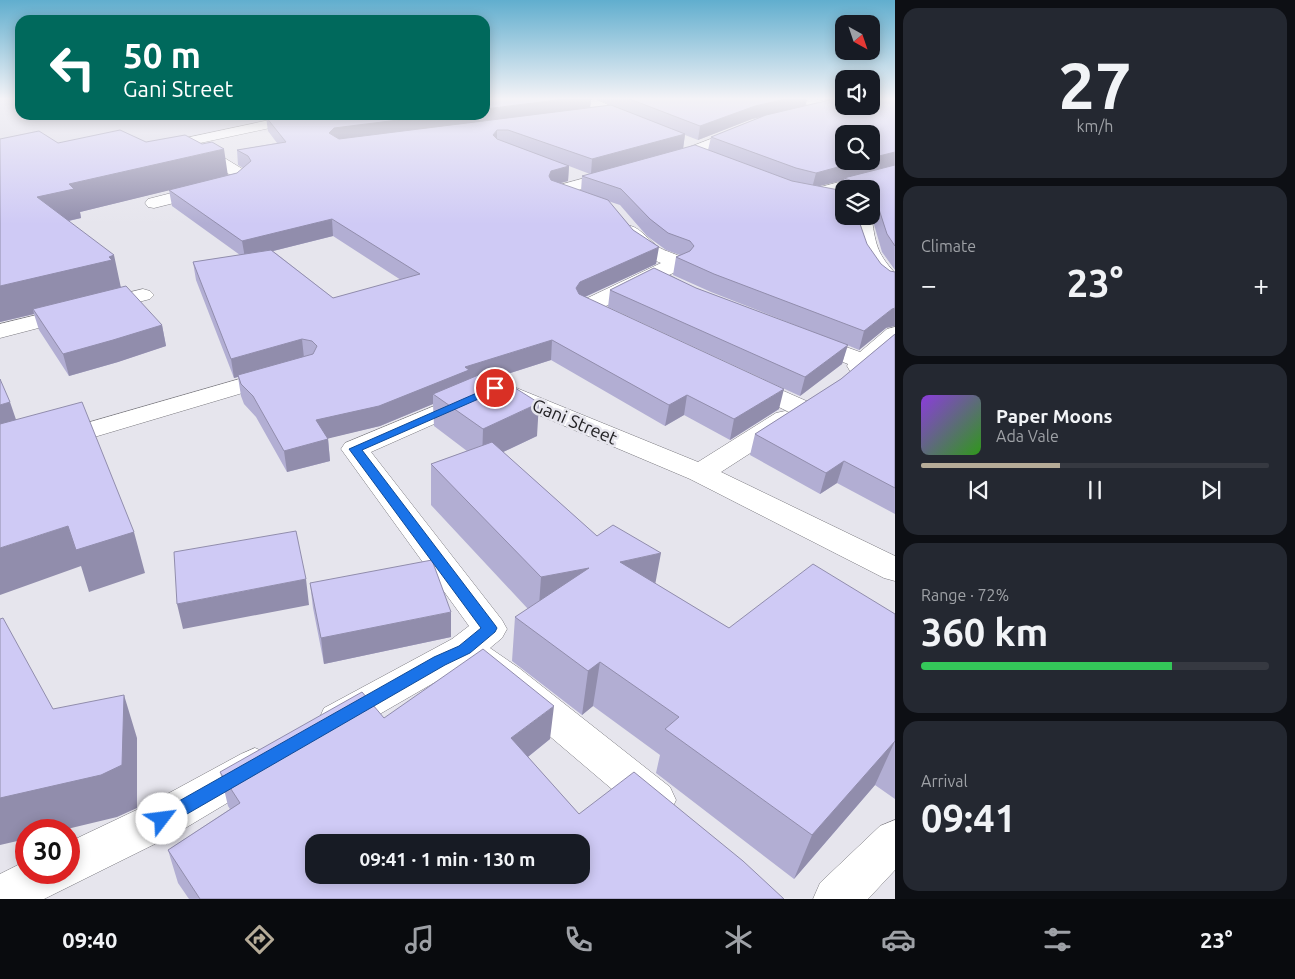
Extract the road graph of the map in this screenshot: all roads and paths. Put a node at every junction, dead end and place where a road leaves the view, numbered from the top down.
1 (196, 140) edge
2 (715, 140) edge
3 (731, 169) edge
4 (636, 170) edge
5 (563, 171) edge
6 (891, 176) edge
7 (872, 180) edge
8 (590, 181) junction
9 (835, 188) edge
10 (835, 200) edge
11 (154, 203) dead end
12 (864, 225) edge
13 (652, 274) junction
14 (895, 285) edge
15 (143, 295) dead end
16 (694, 295) edge
17 (632, 328) edge
18 (0, 331) edge
19 (792, 334) edge
20 (895, 334) edge
21 (864, 362) junction
22 (296, 370) edge
23 (731, 374) edge
24 (802, 408) junction
25 (0, 457) edge
26 (700, 473) junction
27 (895, 570) edge
28 (465, 650) junction
29 (684, 823) edge
30 (895, 840) edge
31 (80, 859) edge
32 (27, 884) edge
33 (0, 897) edge
34 (836, 899) edge

1 - 11 street
2 - 3 street
4 - 8 street
5 - 8 street
6 - 7 street
8 - 13 street
9 - 10 street
12 - 14 street
13 - 16 street
13 - 17 street
15 - 18 street
19 - 21 street
20 - 21 street
21 - 24 street
22 - 25 street
23 - 24 street
24 - 26 street
26 - 27 street, Gani Street
26 - 28 street, Gani Street
28 - 29 street
28 - 31 street, Gani Street
30 - 34 street
32 - 33 street

